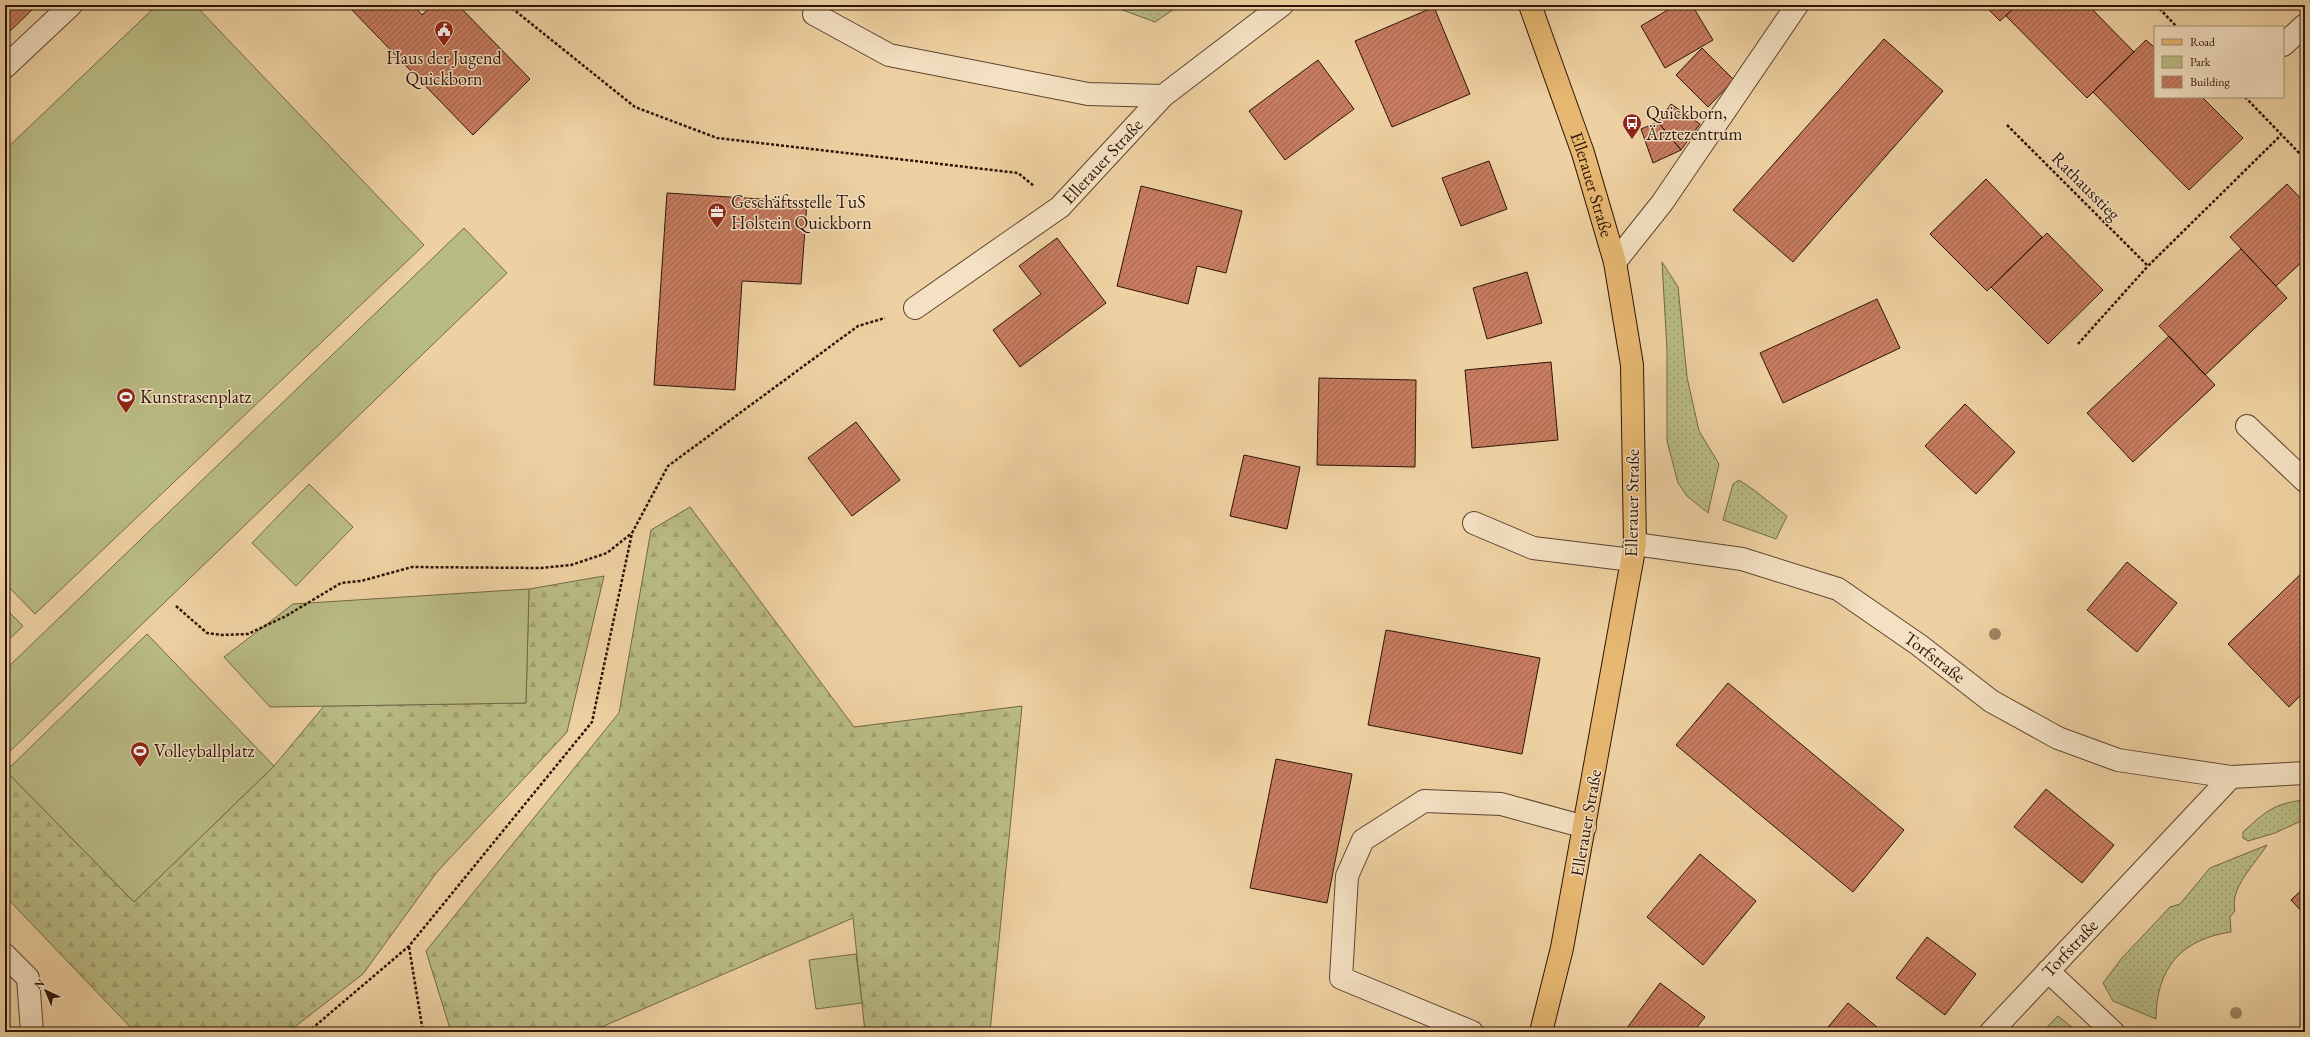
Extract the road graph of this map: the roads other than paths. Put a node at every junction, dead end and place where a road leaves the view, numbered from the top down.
1 (71, 5) edge
2 (1282, 5) edge
3 (1530, 5) edge
4 (1797, 5) edge
5 (814, 14) dead end
6 (2305, 25) edge
7 (2284, 44) edge
8 (5, 67) edge
9 (1163, 96) junction
10 (1614, 262) junction
11 (915, 308) road end
12 (2247, 426) dead end
13 (2305, 481) edge
14 (1474, 523) dead end
15 (1634, 552) junction
16 (2305, 773) edge
17 (2231, 777) junction
18 (1585, 827) junction
19 (5, 955) edge
20 (2048, 971) junction
21 (32, 1032) edge
22 (1472, 1032) edge
23 (1541, 1032) edge
24 (1991, 1032) edge
25 (2113, 1032) edge

1 - 8 street
2 - 9 street, Ellerauer Straße
3 - 10 main road, Ellerauer Straße
4 - 10 street
5 - 9 street
6 - 7 street
9 - 11 street, Ellerauer Straße
10 - 15 main road, Ellerauer Straße
12 - 13 street
14 - 15 street, Torfstraße
15 - 17 street, Torfstraße
15 - 18 main road, Ellerauer Straße
16 - 17 street, Torfstraße
17 - 20 street, Torfstraße
18 - 22 street
18 - 23 main road, Ellerauer Straße
19 - 21 street
20 - 24 street, Torfstraße
20 - 25 street

